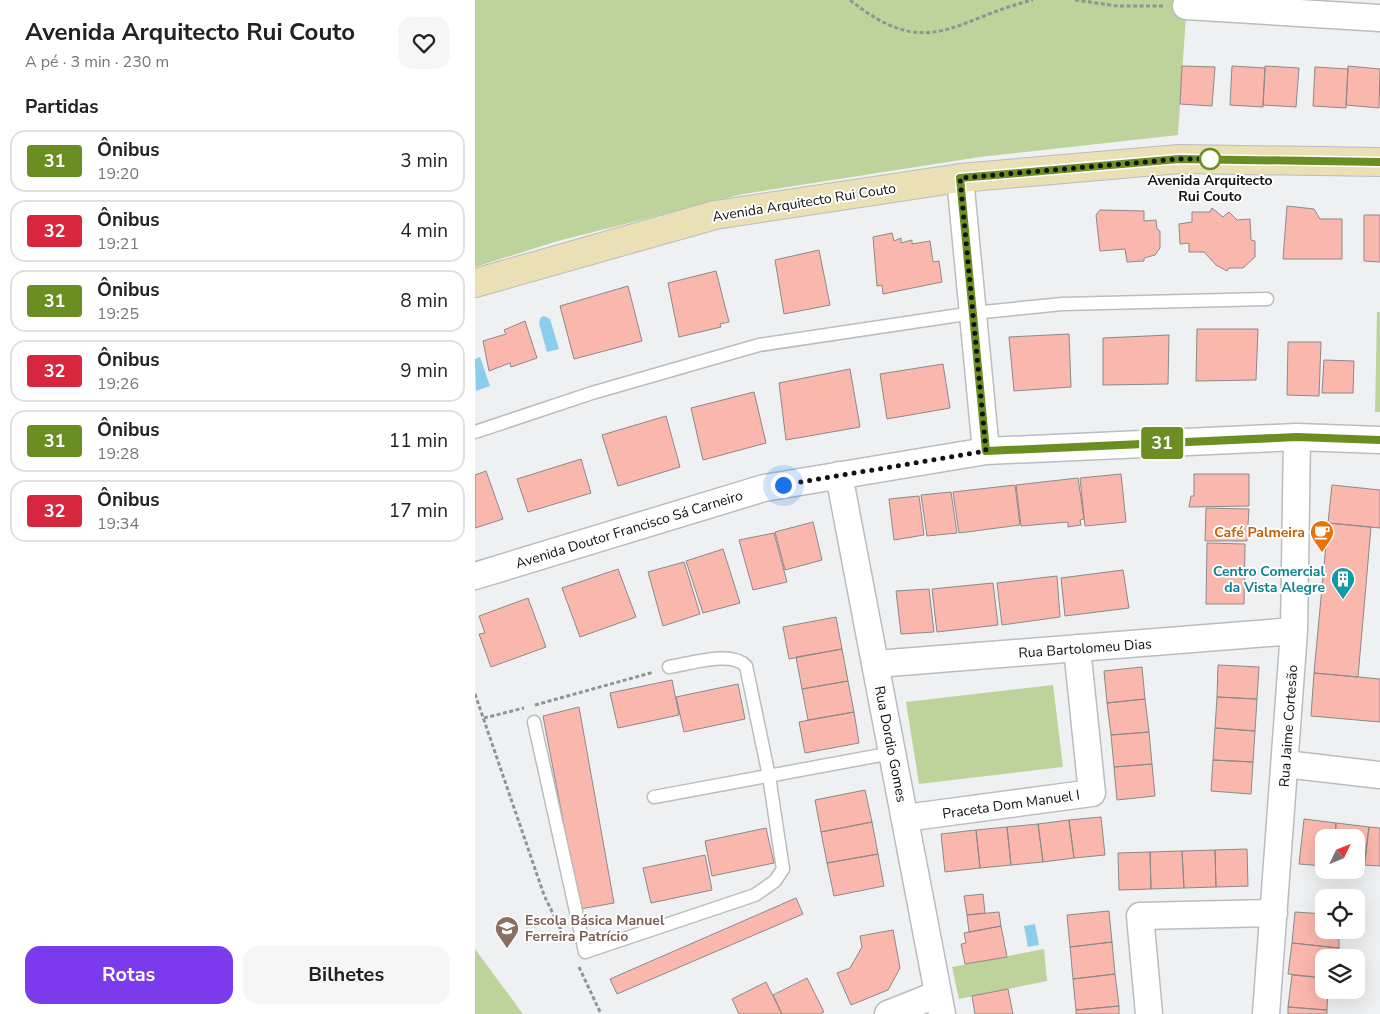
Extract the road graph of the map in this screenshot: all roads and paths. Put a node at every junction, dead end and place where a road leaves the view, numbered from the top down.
1 (850, 0) edge
2 (1033, 0) edge
3 (1075, 0) edge
4 (1186, 6) joint
5 (1304, 6) edge
6 (1380, 18) edge
7 (1380, 162) edge
8 (960, 178) junction
9 (475, 283) edge
10 (1267, 299) dead end
11 (973, 313) junction
12 (475, 432) edge
13 (1297, 437) junction
14 (1380, 440) edge
15 (986, 451) junction
16 (839, 474) junction
17 (475, 576) edge
18 (1294, 631) junction
19 (1077, 648) junction
20 (876, 664) junction
21 (669, 668) joint
22 (475, 694) edge
23 (484, 718) junction
24 (533, 722) dead end
25 (892, 752) junction
26 (1285, 764) junction
27 (1380, 775) edge
28 (769, 776) junction
29 (654, 797) dead end
30 (905, 818) junction
31 (1274, 914) junction
32 (566, 939) dead end
33 (578, 964) dead end
34 (940, 1004) edge
35 (601, 1014) edge
36 (888, 1014) edge
37 (1149, 1014) edge
38 (1266, 1014) edge

1 - 2 path
3 - 4 path
4 - 5 street
5 - 6 street
7 - 8 street, Avenida Arquitecto Rui Couto
8 - 9 street, Avenida Arquitecto Rui Couto
8 - 11 street
10 - 11 lane
11 - 12 lane
11 - 15 street
13 - 14 street, Avenida Doutor Francisco Sá Carneiro
13 - 15 street, Avenida Doutor Francisco Sá Carneiro
13 - 18 street, Rua Jaime Cortesão
15 - 16 street, Avenida Doutor Francisco Sá Carneiro
16 - 17 street, Avenida Doutor Francisco Sá Carneiro
16 - 20 street, Rua Dordio Gomes
18 - 19 street, Rua Bartolomeu Dias
18 - 26 street, Rua Jaime Cortesão
19 - 20 street, Rua Bartolomeu Dias
19 - 30 street, Praceta Dom Manuel I
20 - 25 street, Rua Dordio Gomes
21 - 23 path
21 - 28 lane
22 - 23 path
23 - 32 path
24 - 28 lane
25 - 28 lane
25 - 30 street, Rua Dordio Gomes
26 - 27 street
26 - 31 street, Rua Jaime Cortesão
28 - 29 lane
30 - 34 street, Rua Dordio Gomes
31 - 37 street
31 - 38 street, Rua Jaime Cortesão
33 - 35 path
34 - 36 street

